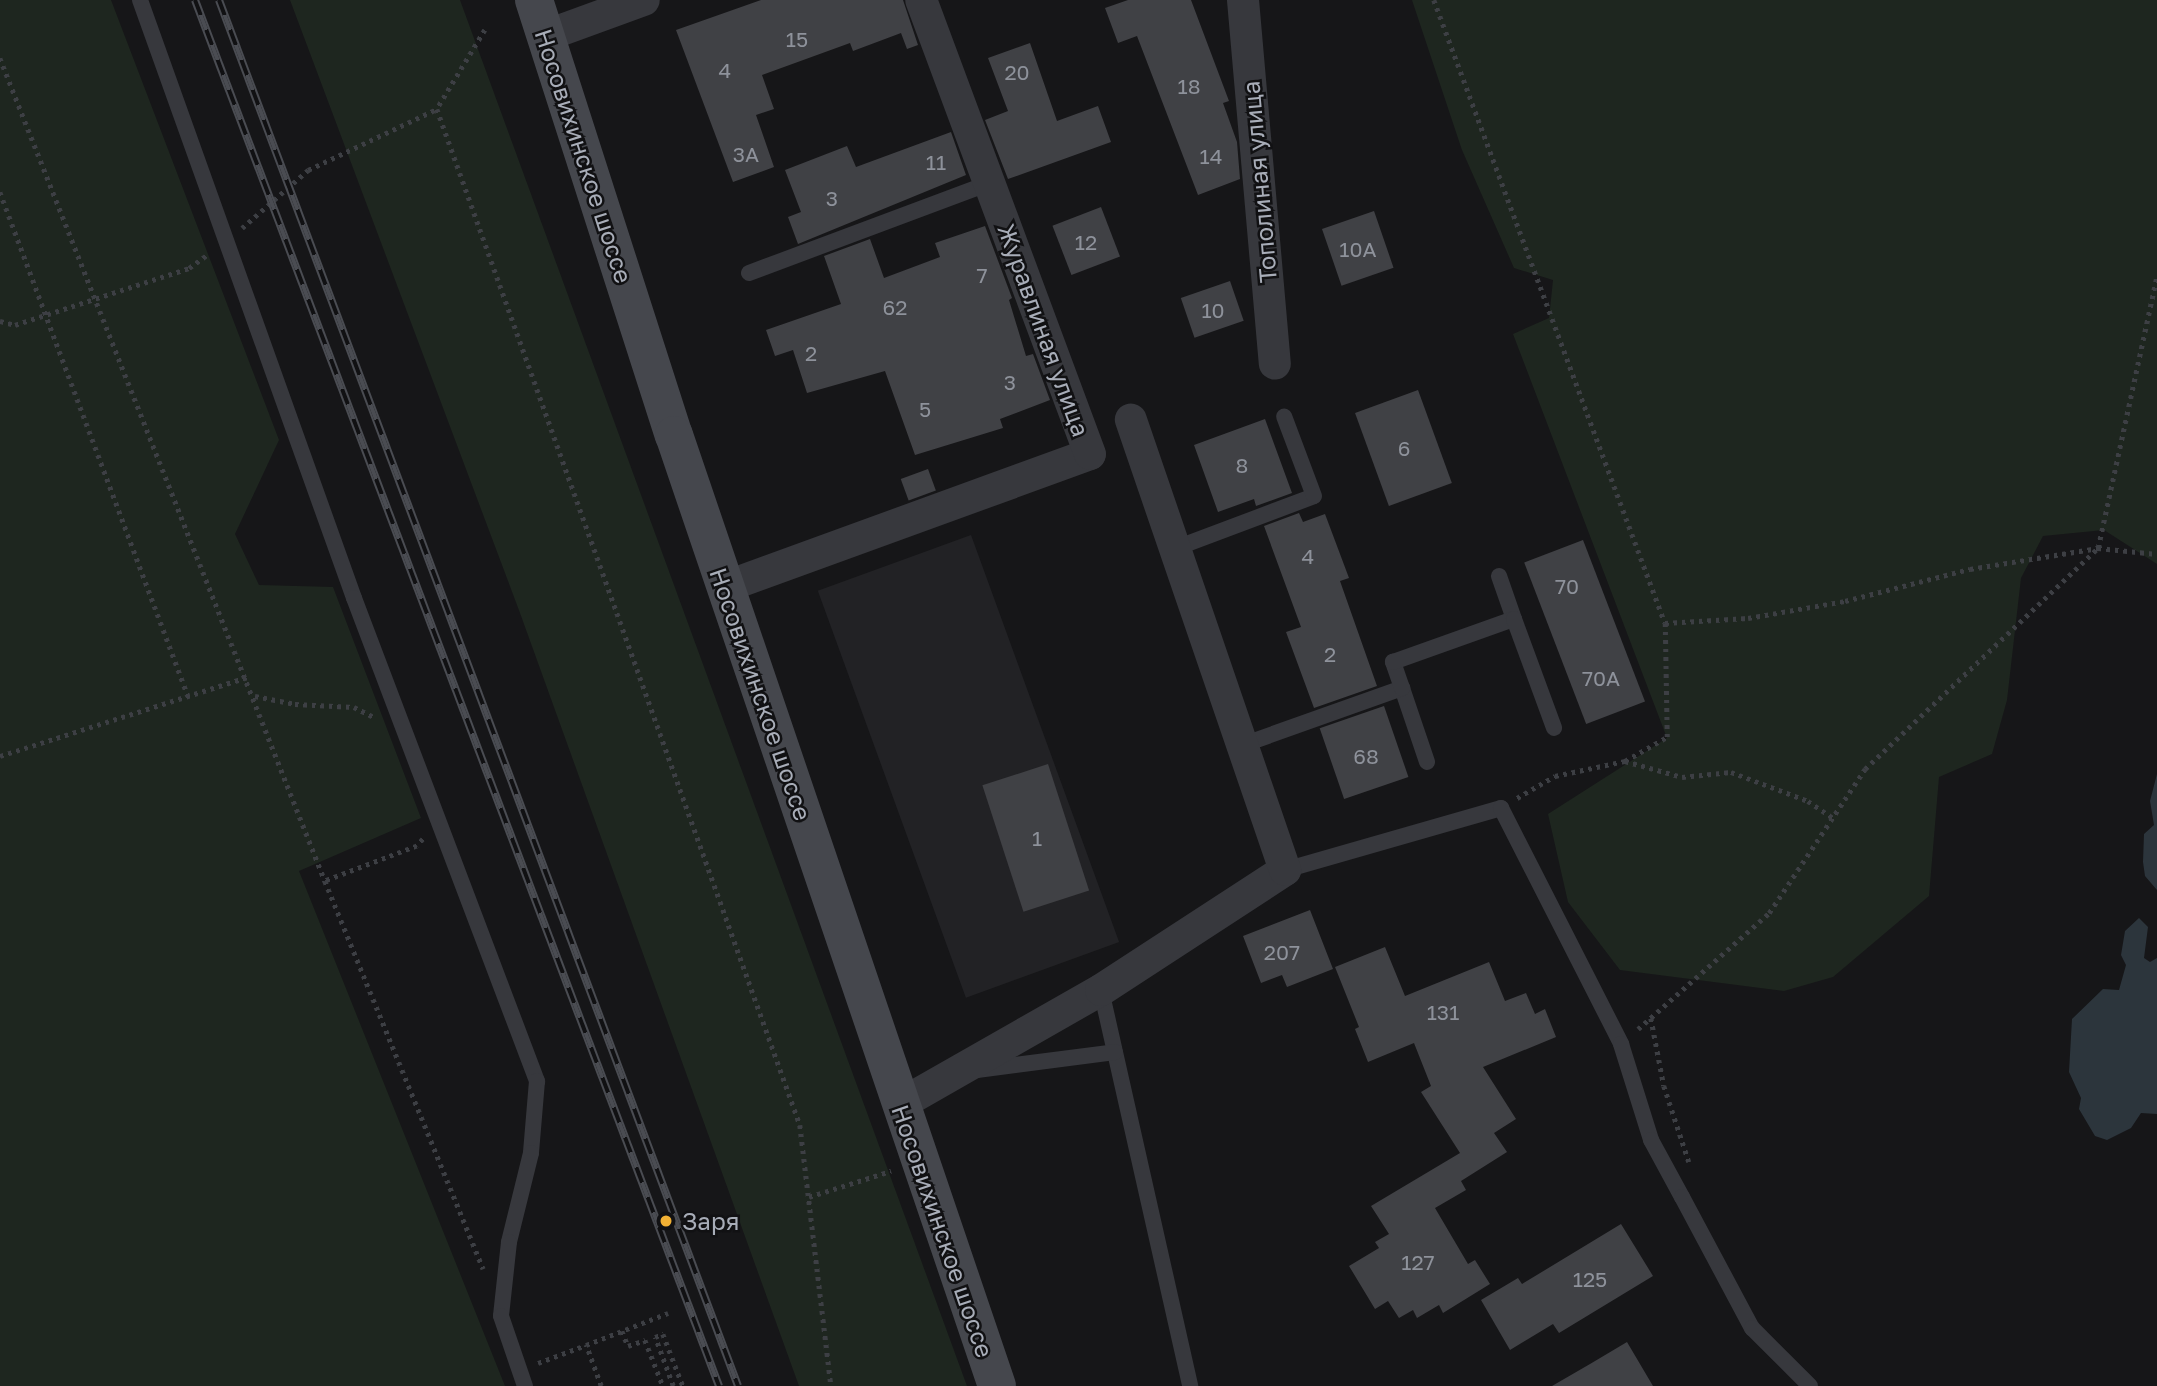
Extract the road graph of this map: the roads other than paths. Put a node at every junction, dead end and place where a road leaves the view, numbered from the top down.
1 (140, 0) edge
2 (534, 0) edge
3 (644, 0) edge
4 (921, 0) edge
5 (1243, 0) edge
6 (545, 36) junction
7 (990, 183) junction
8 (749, 273) dead end
9 (1275, 364) dead end
10 (1284, 416) dead end
11 (1131, 420) dead end
12 (1176, 548) junction
13 (1499, 576) dead end
14 (725, 587) junction
15 (1514, 619) junction
16 (1402, 688) junction
17 (1554, 728) dead end
18 (1245, 744) junction
19 (1427, 762) dead end
20 (1285, 870) junction
21 (1101, 990) junction
22 (1115, 1052) junction
23 (954, 1073) junction
24 (899, 1105) junction
25 (526, 1386) edge
26 (997, 1386) edge
27 (1190, 1386) edge
28 (1810, 1386) edge

1 - 25 lane
2 - 6 main road, Носовихинское шоссе
3 - 6 street
4 - 7 street, Журавлиная улица
5 - 9 street, Тополиная улица
6 - 14 main road, Носовихинское шоссе
7 - 8 lane
7 - 14 street, Журавлиная улица
10 - 12 lane
11 - 12 street
12 - 18 street
13 - 15 lane
14 - 24 main road, Носовихинское шоссе
15 - 16 lane
15 - 17 lane
16 - 18 lane
16 - 19 lane
18 - 20 street
20 - 21 street
20 - 28 lane
21 - 22 lane
21 - 23 street
22 - 23 lane
22 - 27 lane
23 - 24 street
24 - 26 main road, Носовихинское шоссе

